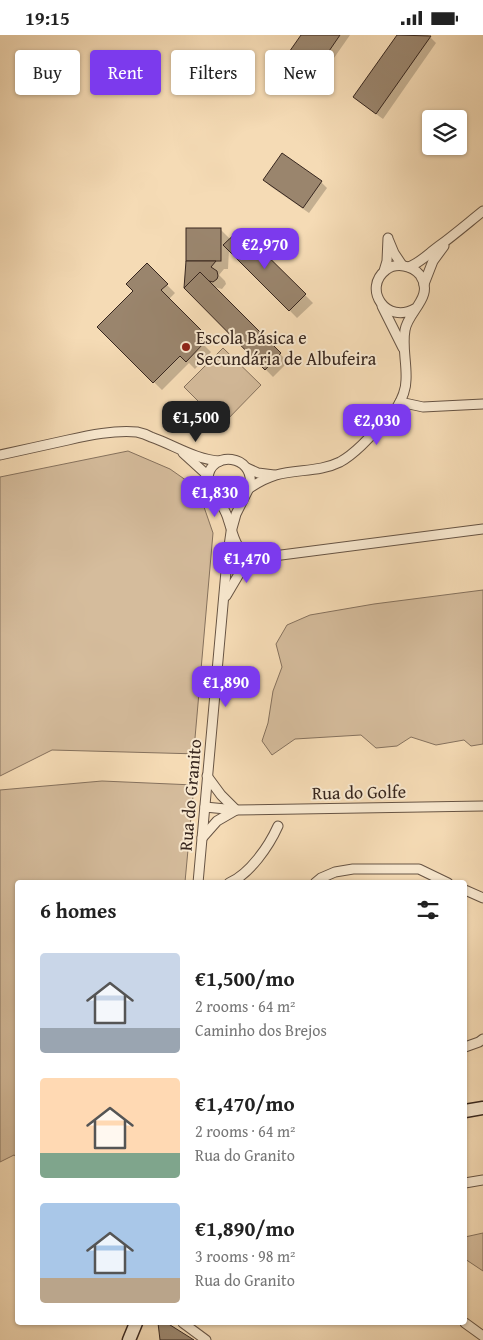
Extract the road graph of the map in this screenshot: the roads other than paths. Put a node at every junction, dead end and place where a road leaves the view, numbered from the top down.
1 (483, 211) edge
2 (449, 240) junction
3 (405, 266) junction
4 (384, 271) junction
5 (424, 284) junction
6 (382, 306) junction
7 (416, 308) junction
8 (404, 350) junction
9 (400, 402) junction
10 (483, 404) edge
11 (168, 443) junction
12 (0, 455) edge
13 (220, 461) junction
14 (247, 469) junction
15 (276, 475) junction
16 (208, 484) junction
17 (247, 491) junction
18 (217, 497) junction
19 (483, 529) edge
20 (231, 532) junction
21 (258, 558) junction
22 (227, 560) junction
23 (224, 599) junction
24 (208, 776) junction
25 (483, 806) edge
26 (205, 807) junction
27 (236, 809) junction
28 (278, 826) dead end
29 (202, 838) junction
30 (198, 880) edge
31 (234, 880) edge
32 (319, 880) edge
33 (442, 880) edge
34 (467, 891) edge
35 (483, 898) edge
36 (483, 1039) edge
37 (467, 1046) edge
38 (483, 1108) edge
39 (467, 1111) edge
40 (483, 1180) edge
41 (467, 1183) edge
42 (135, 1325) edge
43 (185, 1325) edge
44 (467, 1325) edge
45 (483, 1335) edge
46 (129, 1340) edge
47 (206, 1340) edge

1 - 2 street
2 - 3 street
2 - 5 street
3 - 4 street
3 - 4 street
3 - 5 street
4 - 6 street
5 - 7 street
6 - 7 street
6 - 8 street
7 - 8 street
8 - 9 street
9 - 10 street
9 - 15 street
11 - 12 street
11 - 13 street
11 - 16 street
13 - 14 street
13 - 16 street
14 - 15 street
14 - 17 street
15 - 17 street
16 - 18 street
17 - 18 street
17 - 20 street, Rua do Granito
18 - 20 street, Rua do Granito
19 - 21 street
20 - 21 street
20 - 22 street, Rua do Granito
21 - 22 street
21 - 23 street
22 - 23 street, Rua do Granito
23 - 24 street, Rua do Granito
24 - 26 street, Rua do Granito
24 - 27 street
25 - 27 street, Rua do Golfe
26 - 27 street, Rua do Golfe
26 - 29 street, Rua do Granito
27 - 29 street
28 - 31 street
29 - 30 street, Rua do Granito
32 - 33 street
34 - 35 street
36 - 37 street
38 - 39 main road
40 - 41 street
42 - 46 main road
43 - 47 street
44 - 45 street

